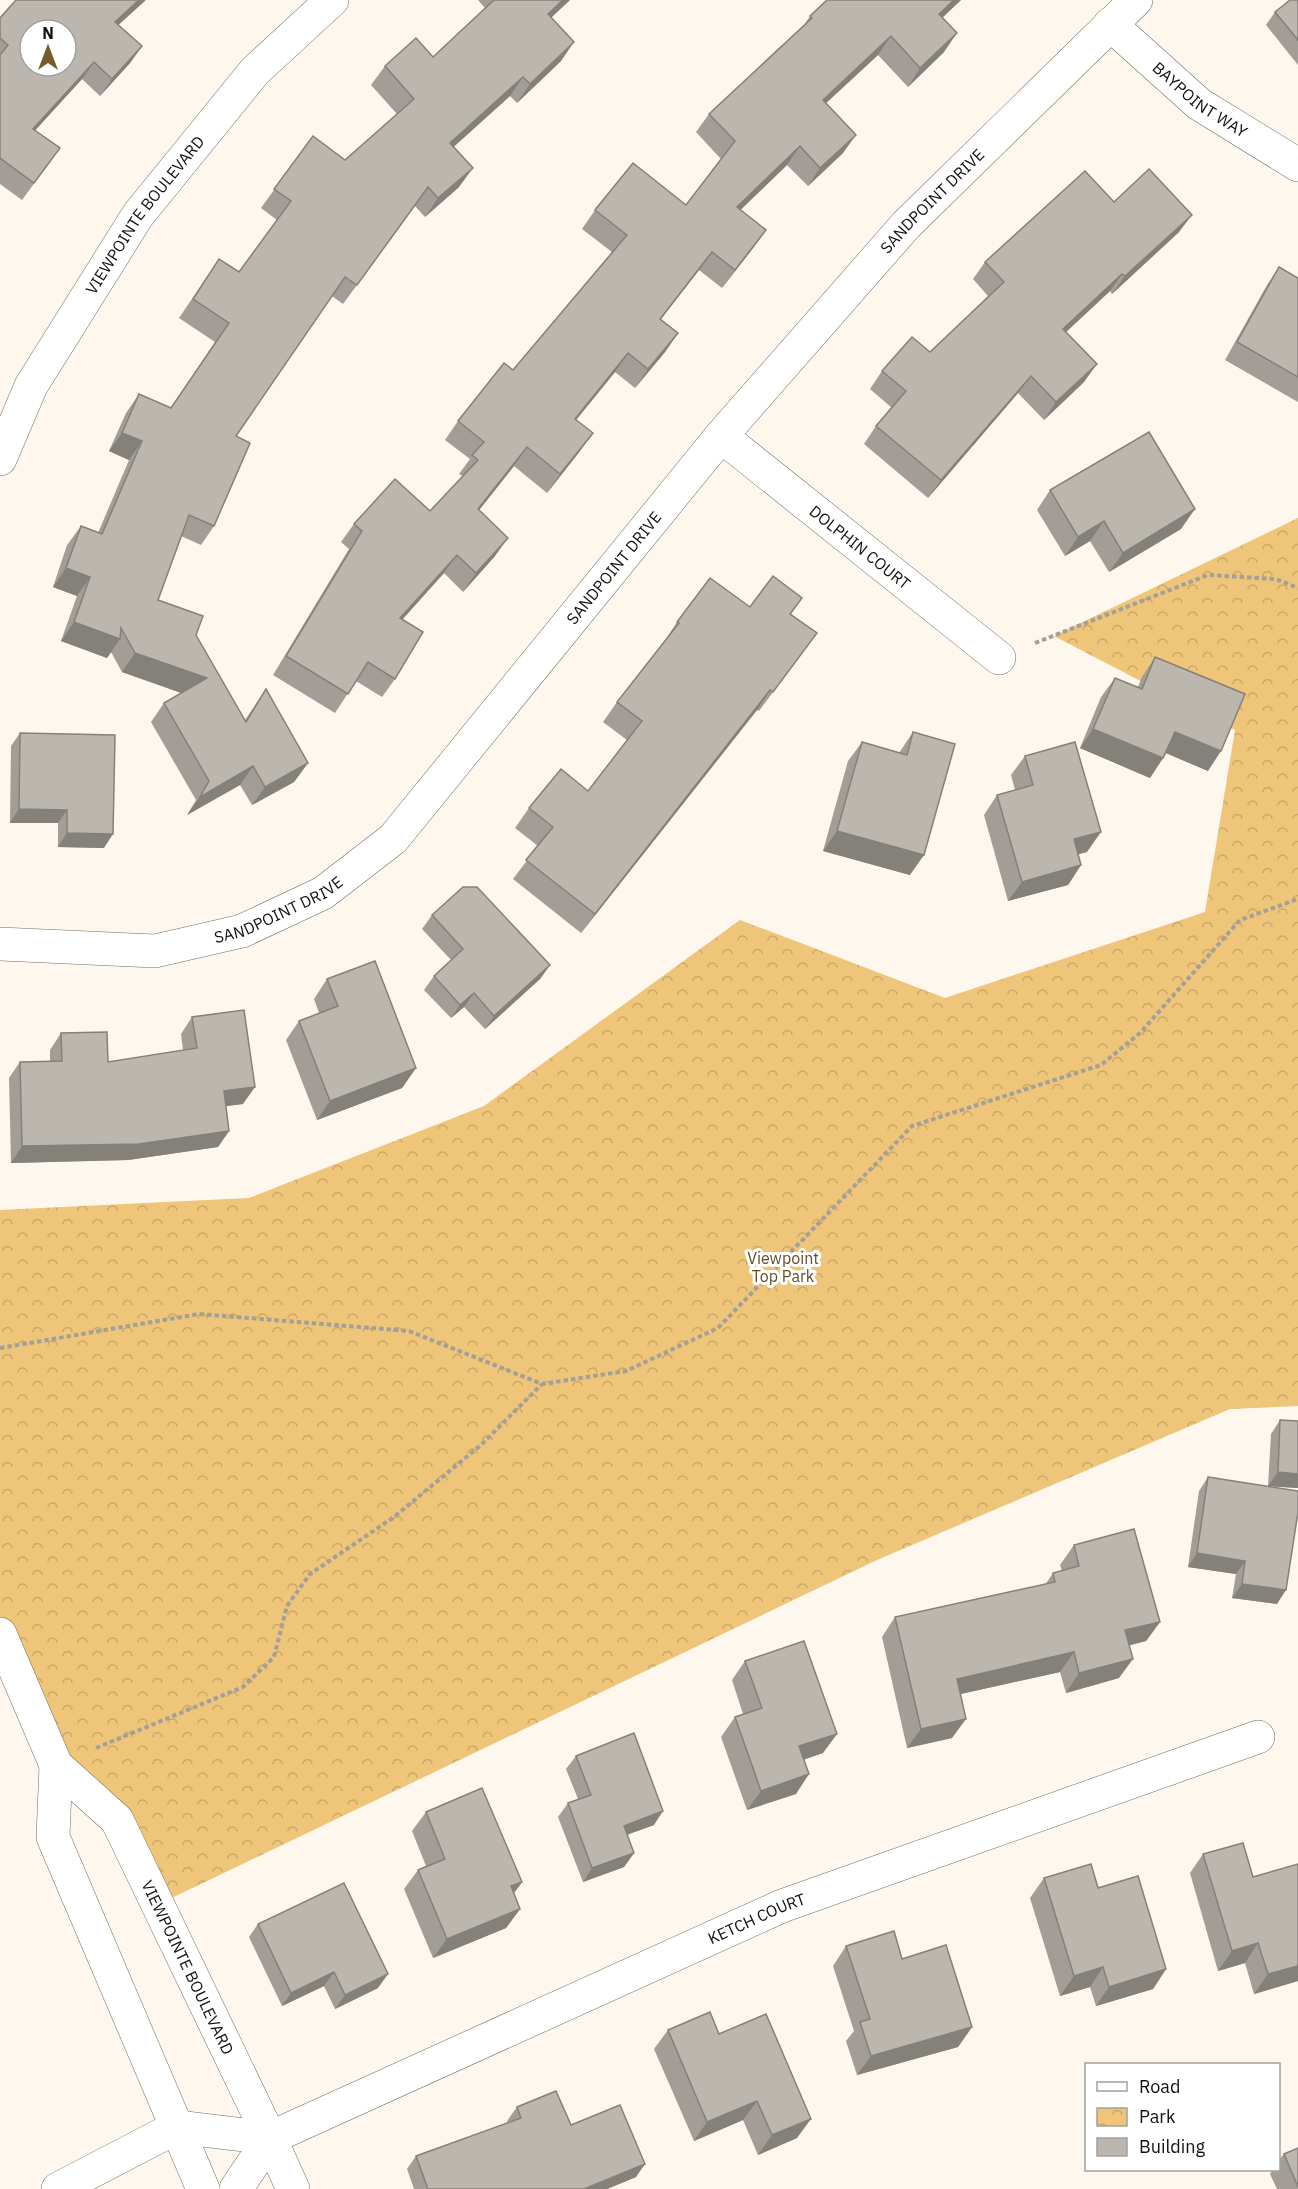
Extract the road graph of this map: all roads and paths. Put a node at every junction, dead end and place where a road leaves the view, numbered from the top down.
1 (332, 0) edge
2 (1136, 0) edge
3 (1110, 24) junction
4 (1298, 165) edge
5 (721, 436) junction
6 (0, 459) edge
7 (1298, 588) edge
8 (999, 658) joint
9 (1298, 899) edge
10 (0, 944) edge
11 (0, 1348) edge
12 (542, 1384) junction
13 (0, 1634) edge
14 (1258, 1737) dead end
15 (56, 1765) junction
16 (177, 2127) junction
17 (270, 2138) junction
18 (57, 2189) edge
19 (203, 2189) edge
20 (236, 2189) edge
21 (293, 2189) edge

1 - 6 street, VIEWPOINTE BOULEVARD
2 - 3 street, SANDPOINT DRIVE
3 - 4 street, BAYPOINT WAY
3 - 5 street, SANDPOINT DRIVE
5 - 8 street, DOLPHIN COURT
5 - 10 street, SANDPOINT DRIVE
7 - 8 path
9 - 12 path
11 - 12 path
12 - 15 path
13 - 15 street, VIEWPOINTE BOULEVARD
14 - 17 street, KETCH COURT
15 - 16 street, VIEWPOINTE BOULEVARD
15 - 17 street, VIEWPOINTE BOULEVARD
16 - 17 street
16 - 18 street
16 - 19 street, VIEWPOINTE BOULEVARD
17 - 20 street
17 - 21 street, VIEWPOINTE BOULEVARD

